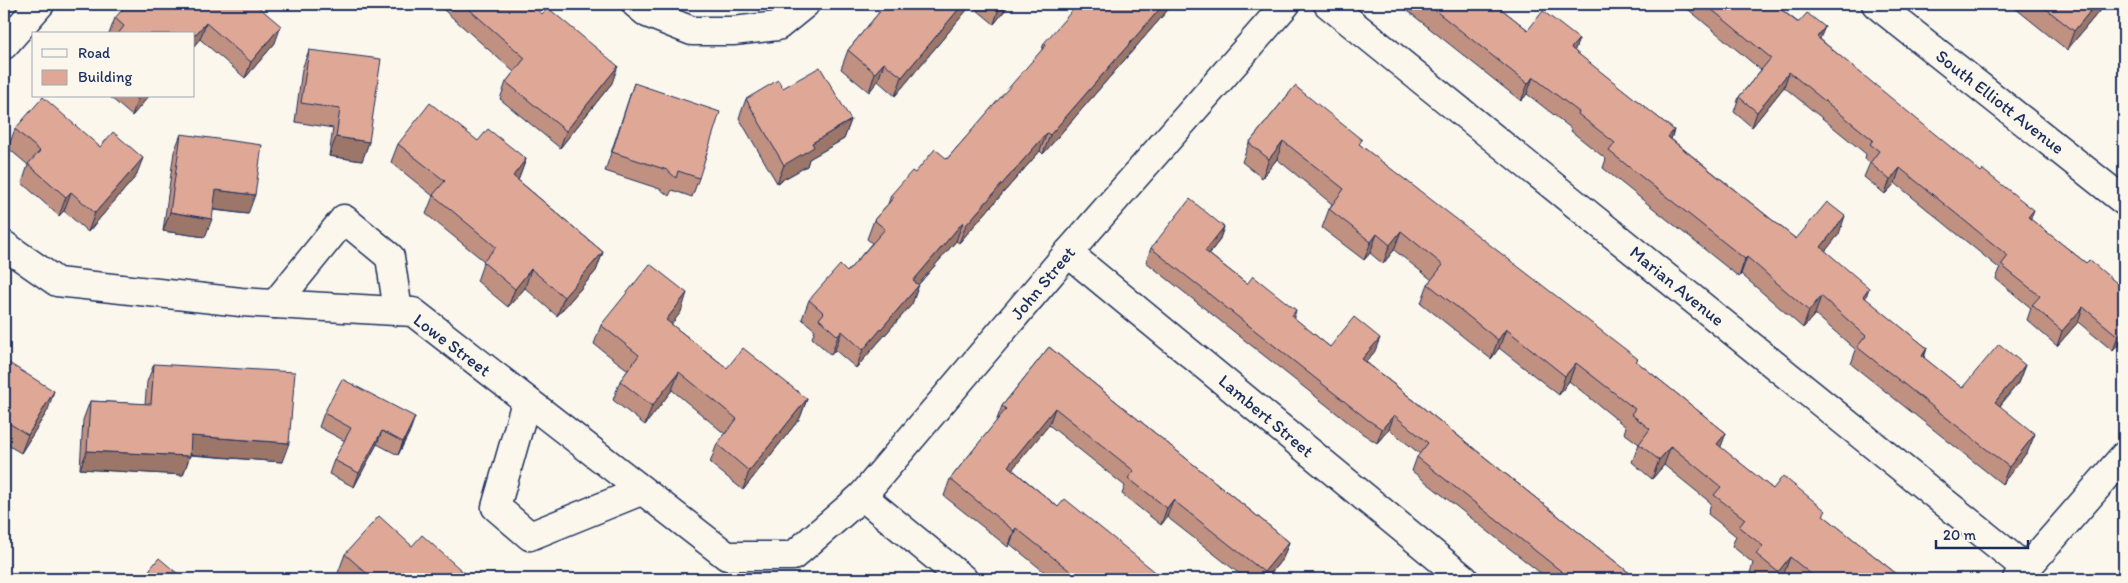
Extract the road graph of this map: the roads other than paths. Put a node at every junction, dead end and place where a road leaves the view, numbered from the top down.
1 (40, 4) edge
2 (636, 4) edge
3 (805, 4) edge
4 (1286, 4) edge
5 (1328, 4) edge
6 (1876, 4) edge
7 (4, 45) edge
8 (2124, 201) edge
9 (4, 245) edge
10 (1068, 252) junction
11 (275, 304) junction
12 (398, 312) junction
13 (526, 402) junction
14 (2124, 456) edge
15 (641, 491) junction
16 (862, 496) junction
17 (793, 556) joint
18 (2022, 574) edge
19 (963, 579) edge
20 (1464, 579) edge

1 - 7 street
2 - 3 street
4 - 10 street, John Street
5 - 18 street, Marian Avenue
6 - 8 street, South Elliott Avenue
9 - 11 street, Lowe Street
10 - 16 street, John Street
10 - 20 street, Lambert Street
11 - 12 street, Lowe Street
11 - 12 street
12 - 13 street, Lowe Street
13 - 15 street, Lowe Street
13 - 15 street
14 - 18 street
15 - 17 street, Lowe Street
16 - 17 street, John Street
16 - 19 street

